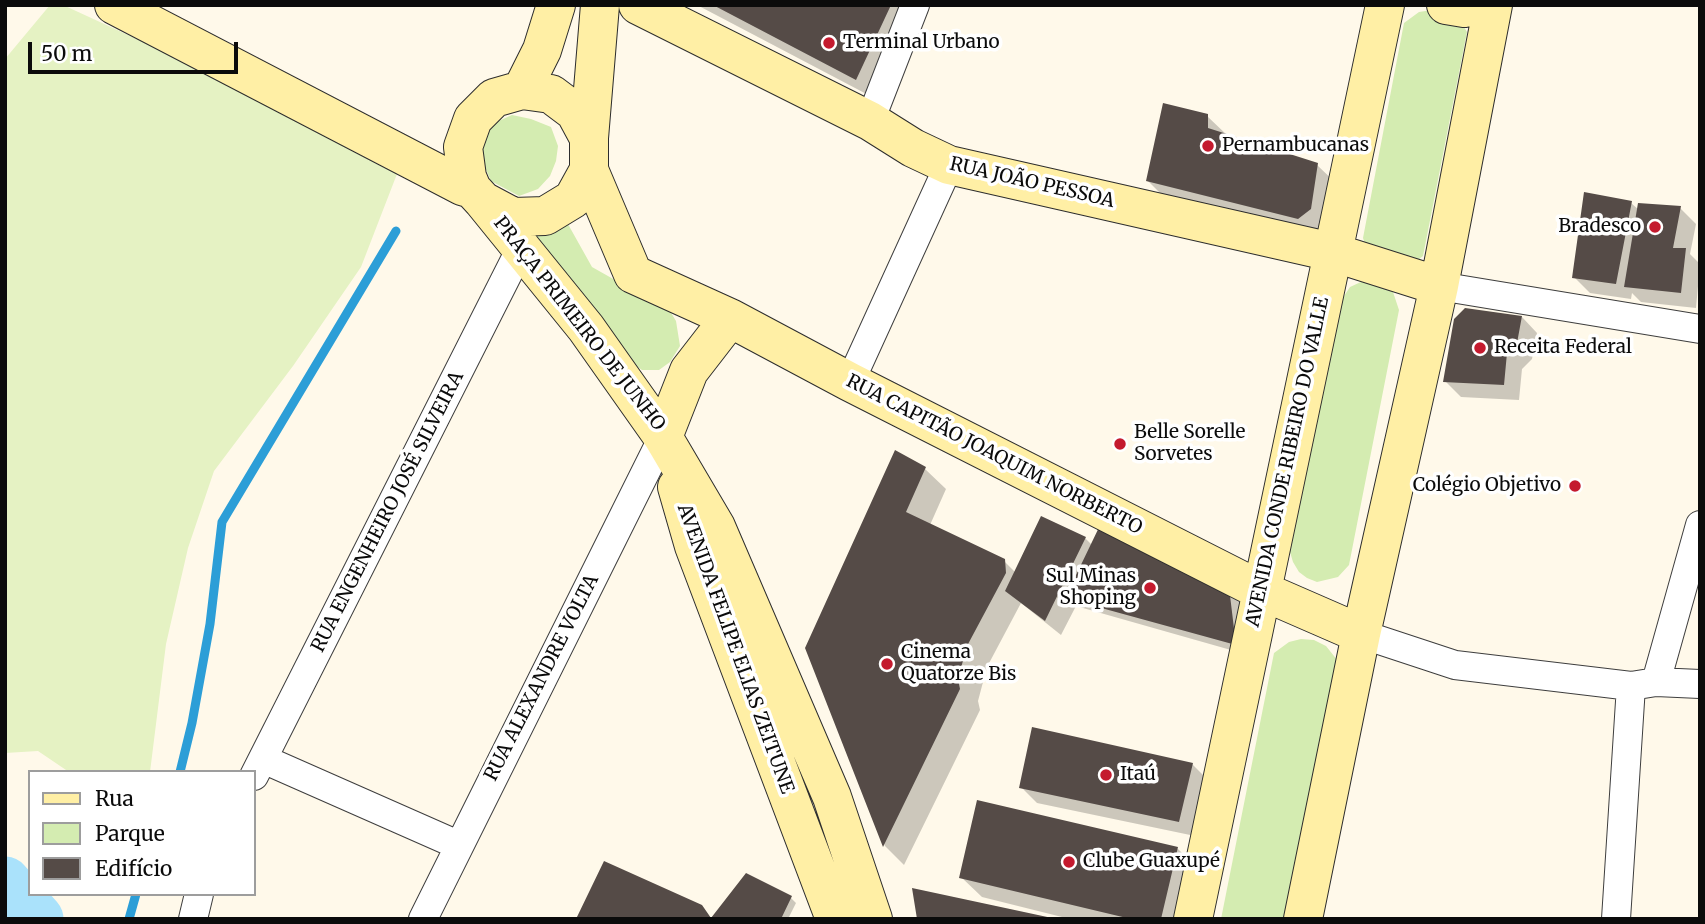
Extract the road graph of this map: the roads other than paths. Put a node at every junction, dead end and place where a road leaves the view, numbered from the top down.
1 (114, 5) edge
2 (556, 5) edge
3 (600, 5) edge
4 (915, 5) edge
5 (1385, 5) edge
6 (1446, 5) edge
7 (1476, 5) edge
8 (1493, 5) edge
9 (645, 8) edge
10 (522, 90) junction
11 (870, 121) junction
12 (589, 154) junction
13 (949, 165) junction
14 (478, 195) junction
15 (521, 248) junction
16 (1332, 252) junction
17 (640, 276) junction
18 (1439, 286) junction
19 (730, 318) junction
20 (1700, 329) edge
21 (591, 335) junction
22 (691, 368) junction
23 (850, 382) junction
24 (663, 437) junction
25 (1700, 525) edge
26 (1260, 590) junction
27 (1362, 634) junction
28 (1643, 684) junction
29 (1700, 684) edge
30 (259, 768) edge
31 (458, 845) junction
32 (199, 896) edge
33 (193, 919) edge
34 (423, 919) edge
35 (835, 919) edge
36 (873, 919) edge
37 (1193, 919) edge
38 (1303, 919) edge
39 (1616, 919) edge

1 - 14 main road
2 - 10 main road
3 - 12 main road
4 - 11 street
5 - 16 main road, AVENIDA CONDE RIBEIRO DO VALLE
6 - 7 main road
8 - 18 main road
9 - 11 main road, RUA JOÃO PESSOA
10 - 12 main road
10 - 14 main road
11 - 13 main road, RUA JOÃO PESSOA
12 - 14 main road
12 - 17 main road
13 - 16 main road, RUA JOÃO PESSOA
13 - 23 street
14 - 15 main road, PRAÇA PRIMEIRO DE JUNHO
15 - 21 main road, PRAÇA PRIMEIRO DE JUNHO
15 - 30 street, RUA ENGENHEIRO JOSÉ SILVEIRA
16 - 18 main road, RUA JOÃO PESSOA
16 - 26 main road, AVENIDA CONDE RIBEIRO DO VALLE
17 - 19 main road
17 - 22 main road
18 - 20 street
18 - 27 main road
19 - 22 main road, PRAÇA PRIMEIRO DE JUNHO
19 - 23 main road, RUA CAPITÃO JOAQUIM NORBERTO
21 - 22 main road
21 - 24 main road, PRAÇA PRIMEIRO DE JUNHO
22 - 24 main road, PRAÇA PRIMEIRO DE JUNHO
23 - 26 main road, RUA CAPITÃO JOAQUIM NORBERTO
24 - 31 street, RUA ALEXANDRE VOLTA
24 - 35 main road, AVENIDA FELIPE ELIAS ZEITUNE
24 - 36 main road, AVENIDA FELIPE ELIAS ZEITUNE
25 - 28 street
26 - 27 main road, RUA CAPITÃO JOAQUIM NORBERTO
26 - 37 main road, AVENIDA CONDE RIBEIRO DO VALLE
27 - 28 street
27 - 38 main road
28 - 29 street
28 - 39 street
30 - 31 street
31 - 34 street, RUA ALEXANDRE VOLTA
32 - 33 street

